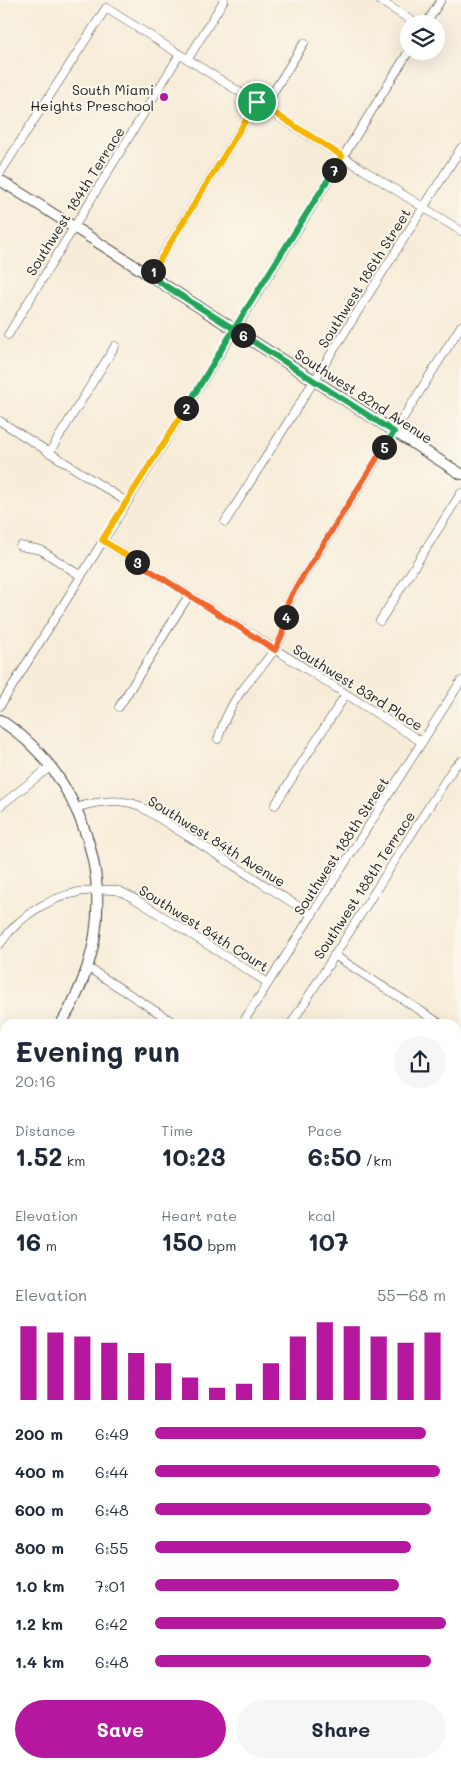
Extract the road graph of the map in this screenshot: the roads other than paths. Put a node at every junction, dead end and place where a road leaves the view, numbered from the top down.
1 (224, 0) edge
2 (380, 0) edge
3 (441, 0) edge
4 (403, 15) edge
5 (432, 15) edge
6 (304, 43) dead end
7 (184, 56) junction
8 (403, 60) edge
9 (261, 104) junction
10 (461, 148) edge
11 (342, 156) junction
12 (0, 174) edge
13 (0, 180) edge
14 (424, 208) junction
15 (74, 227) junction
16 (461, 232) edge
17 (150, 276) junction
18 (461, 326) edge
19 (234, 329) junction
20 (8, 335) dead end
21 (114, 346) dead end
22 (314, 380) junction
23 (0, 421) edge
24 (394, 432) junction
25 (49, 453) junction
26 (461, 474) edge
27 (461, 493) edge
28 (127, 502) junction
29 (225, 522) dead end
30 (102, 540) junction
31 (20, 546) dead end
32 (81, 576) junction
33 (189, 595) junction
34 (380, 621) dead end
35 (275, 650) junction
36 (461, 681) edge
37 (346, 694) junction
38 (0, 706) edge
39 (119, 707) dead end
40 (0, 720) edge
41 (218, 739) dead end
42 (422, 742) junction
43 (461, 761) edge
44 (50, 767) junction
45 (275, 805) dead end
46 (0, 806) edge
47 (76, 808) junction
48 (96, 890) junction
49 (312, 915) junction
50 (0, 944) edge
51 (334, 955) junction
52 (87, 967) junction
53 (268, 983) junction
54 (64, 1019) edge
55 (168, 1019) edge
56 (245, 1019) edge
57 (294, 1019) edge
58 (433, 1019) edge

1 - 7 street, Southwest 184th Terrace
2 - 4 street
3 - 5 street
6 - 9 street
7 - 9 street
7 - 12 street
7 - 15 street, Southwest 184th Terrace
8 - 11 street
9 - 11 street
9 - 17 street
10 - 14 street, Southwest 186th Street
11 - 14 street
11 - 19 street
13 - 15 street, Southwest 82nd Avenue
14 - 16 street
14 - 22 street, Southwest 186th Street
15 - 17 street, Southwest 82nd Avenue
15 - 20 street, Southwest 184th Terrace
17 - 19 street, Southwest 82nd Avenue
18 - 24 street
19 - 22 street, Southwest 82nd Avenue
19 - 28 street
21 - 25 street
22 - 24 street, Southwest 82nd Avenue
22 - 29 street, Southwest 186th Street
23 - 25 street
24 - 26 street, Southwest 82nd Avenue
24 - 35 street
25 - 28 street
27 - 34 street
28 - 30 street
30 - 32 street
30 - 33 street, Southwest 83rd Place
31 - 32 street
32 - 38 street
33 - 35 street, Southwest 83rd Place
33 - 39 street
35 - 37 street, Southwest 83rd Place
35 - 41 street
36 - 42 street, Southwest 188th Street
37 - 42 street, Southwest 83rd Place
37 - 45 street
40 - 44 street
42 - 49 street, Southwest 188th Street
43 - 51 street, Southwest 188th Terrace
44 - 46 street
44 - 47 street
47 - 48 street
47 - 49 street, Southwest 84th Avenue
48 - 50 street
48 - 52 street
48 - 53 street, Southwest 84th Court
49 - 53 street, Southwest 188th Street
51 - 57 street, Southwest 188th Terrace
51 - 58 street
52 - 54 street
52 - 55 street
53 - 56 street, Southwest 188th Street

